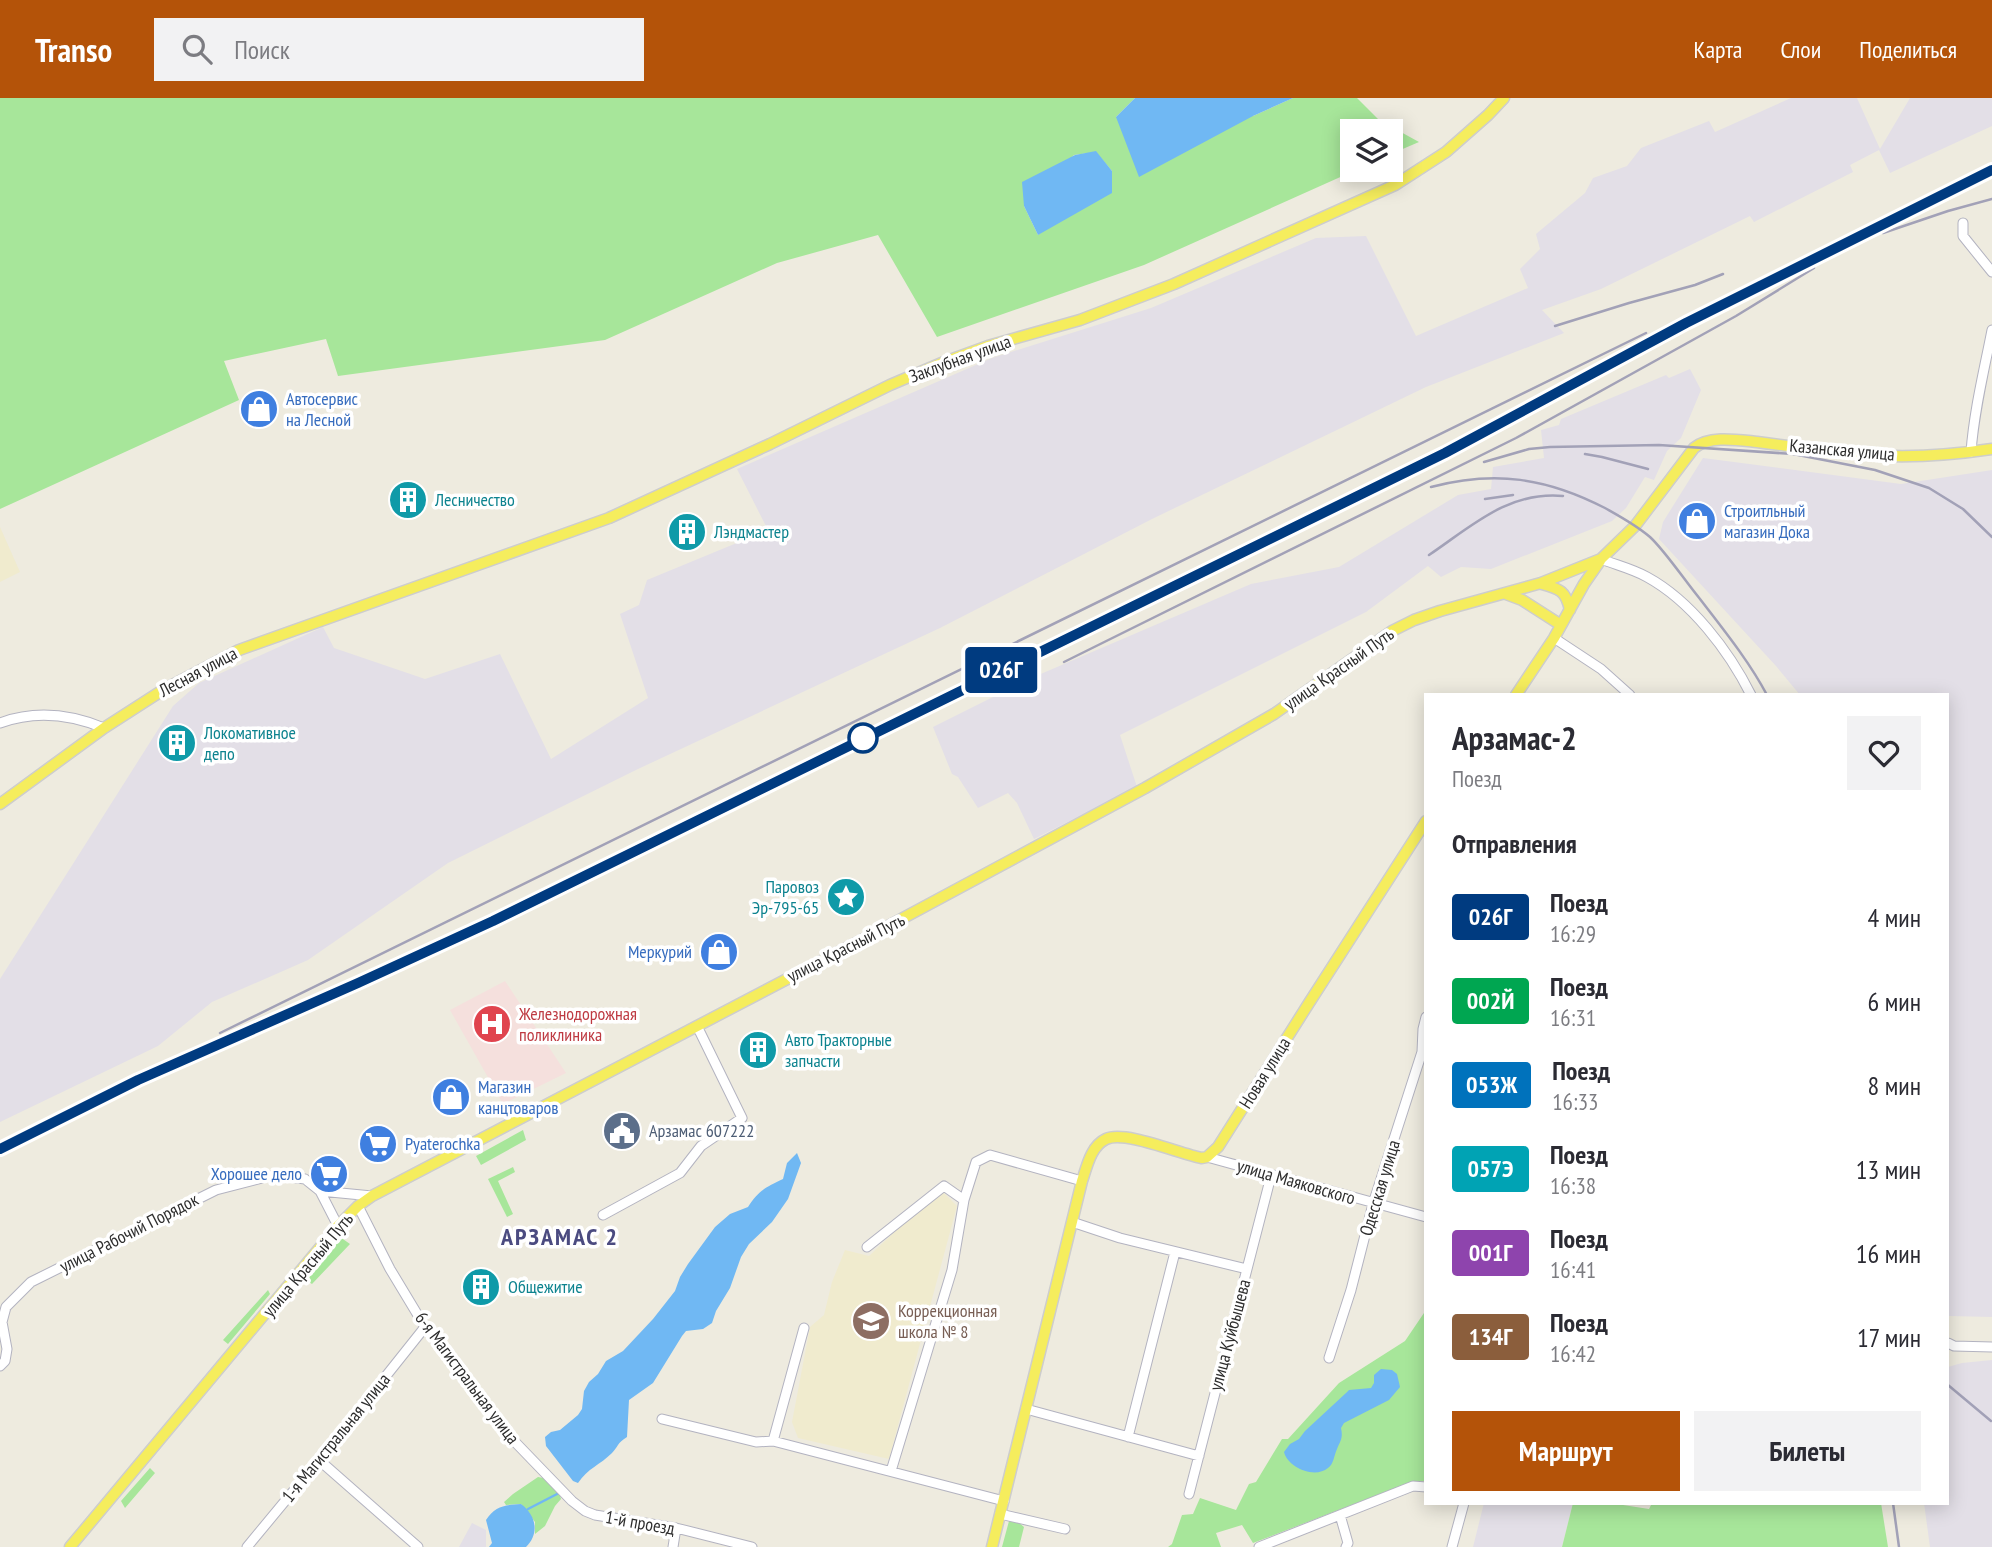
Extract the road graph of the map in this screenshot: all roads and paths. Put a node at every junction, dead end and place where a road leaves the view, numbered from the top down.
1 (1504, 98) edge
2 (1963, 223) dead end
3 (1992, 272) edge
4 (1992, 330) edge
5 (1694, 448) joint
6 (1992, 449) edge
7 (1971, 452) junction
8 (1601, 559) junction
9 (1541, 583) junction
10 (399, 592) joint
11 (1505, 594) junction
12 (1570, 610) junction
13 (1561, 625) junction
14 (1554, 638) junction
15 (1517, 693) edge
16 (1628, 693) edge
17 (1750, 693) edge
18 (0, 723) edge
19 (104, 728) junction
20 (0, 804) edge
21 (1424, 824) edge
22 (1424, 1025) edge
23 (696, 1026) junction
24 (1424, 1052) edge
25 (1207, 1157) junction
26 (1272, 1176) junction
27 (1082, 1181) junction
28 (320, 1191) junction
29 (372, 1196) junction
30 (964, 1200) junction
31 (1373, 1204) junction
32 (358, 1206) junction
33 (603, 1215) dead end
34 (1424, 1217) edge
35 (1072, 1222) junction
36 (338, 1226) junction
37 (867, 1247) dead end
38 (1175, 1252) junction
39 (1247, 1269) junction
40 (425, 1327) junction
41 (804, 1328) dead end
42 (1949, 1344) edge
43 (1992, 1347) edge
44 (1329, 1359) dead end
45 (0, 1366) edge
46 (1026, 1409) junction
47 (662, 1419) dead end
48 (1128, 1437) junction
49 (774, 1441) junction
50 (1199, 1456) junction
51 (319, 1460) junction
52 (891, 1471) junction
53 (1424, 1487) edge
54 (1189, 1494) dead end
55 (572, 1501) joint
56 (1004, 1501) junction
57 (1463, 1505) edge
58 (1000, 1514) junction
59 (1340, 1515) junction
60 (676, 1528) junction
61 (1065, 1529) dead end
62 (70, 1547) edge
63 (247, 1547) edge
64 (418, 1547) edge
65 (673, 1547) edge
66 (752, 1547) edge
67 (992, 1547) edge
68 (1259, 1547) edge
69 (1346, 1547) edge
70 (1452, 1547) edge

1 - 10 main road, Заклубная улица
2 - 3 street
4 - 7 street
5 - 7 main road, Казанская улица
5 - 8 main road, улица Красный Путь
6 - 7 main road, Казанская улица
8 - 9 main road, улица Красный Путь
8 - 12 main road
8 - 17 street
9 - 11 main road, улица Красный Путь
9 - 12 main road
10 - 19 main road, Лесная улица
11 - 13 main road
11 - 23 main road, улица Красный Путь
12 - 13 main road
13 - 14 main road
14 - 15 main road
14 - 16 street
18 - 19 street
19 - 20 main road, Лесная улица
21 - 25 main road, Новая улица
22 - 24 street, Одесская улица
23 - 29 main road, улица Красный Путь
23 - 33 street
24 - 31 street, Одесская улица
25 - 26 street, улица Маяковского
25 - 27 main road
26 - 31 street, улица Маяковского
26 - 39 street, улица Куйбышева
27 - 30 street
27 - 35 main road
28 - 29 street, улица Рабочий Порядок
28 - 36 street
28 - 45 street, улица Рабочий Порядок
29 - 32 main road, улица Красный Путь
30 - 37 street
30 - 52 street
31 - 34 street, улица Маяковского
31 - 44 street, Одесская улица
32 - 36 main road, улица Красный Путь
32 - 40 street, 6-я Магистральная улица
35 - 38 street
35 - 46 main road
36 - 62 main road, улица Красный Путь
38 - 39 street
38 - 48 street
39 - 50 street, улица Куйбышева
40 - 51 street, 1-я Магистральная улица
40 - 55 street, 6-я Магистральная улица
41 - 49 street
42 - 43 street
46 - 48 street
46 - 56 main road
47 - 49 street
48 - 50 street
49 - 52 street
50 - 54 street, улица Куйбышева
51 - 63 street, 1-я Магистральная улица
51 - 64 street
52 - 56 street
53 - 59 street
55 - 60 street, 1-й проезд
56 - 58 main road
57 - 70 street
58 - 61 street
58 - 67 main road
59 - 68 street
59 - 69 street
60 - 65 street
60 - 66 street, 1-й проезд

